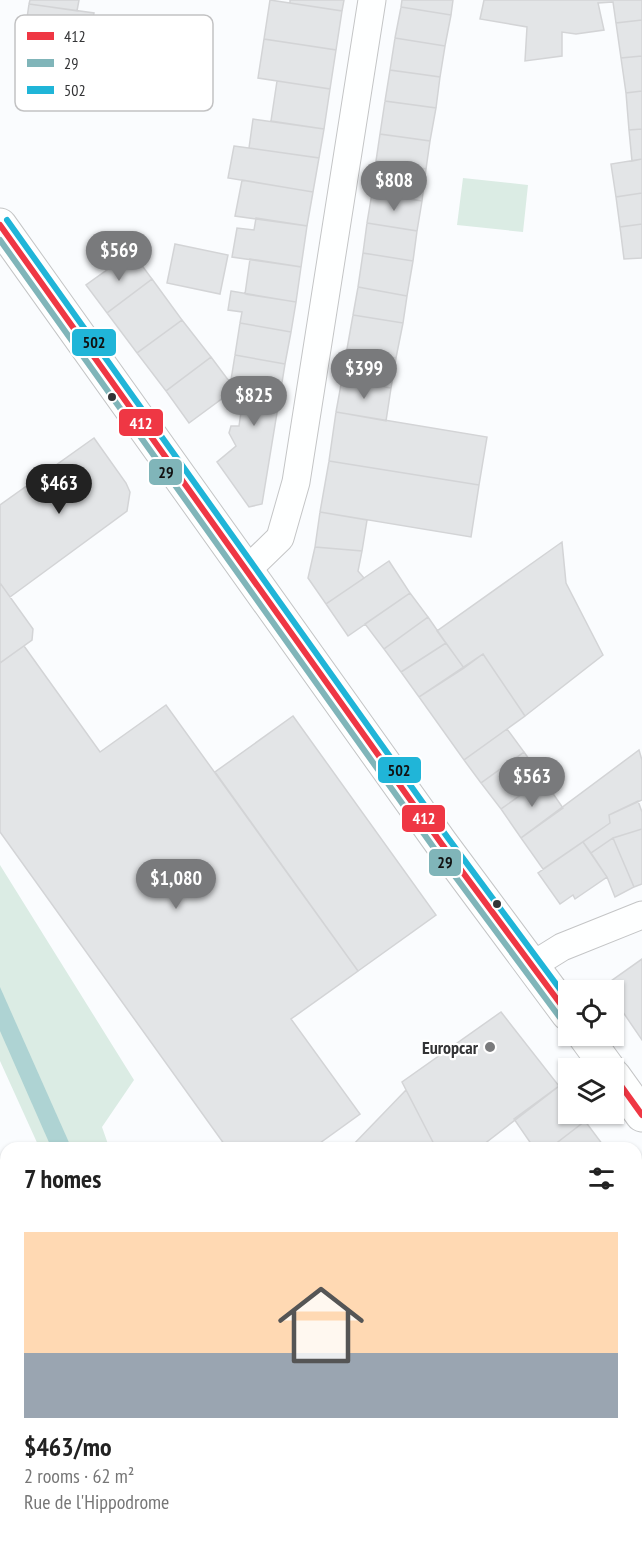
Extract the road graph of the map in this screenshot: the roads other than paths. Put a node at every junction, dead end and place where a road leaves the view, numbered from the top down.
1 (372, 0) edge
2 (0, 225) edge
3 (247, 570) junction
4 (642, 915) edge
5 (533, 965) junction
6 (558, 1000) edge
7 (624, 1090) edge
8 (642, 1116) edge

1 - 3 street
2 - 3 main road
3 - 5 main road
4 - 5 street
5 - 6 main road
7 - 8 main road

